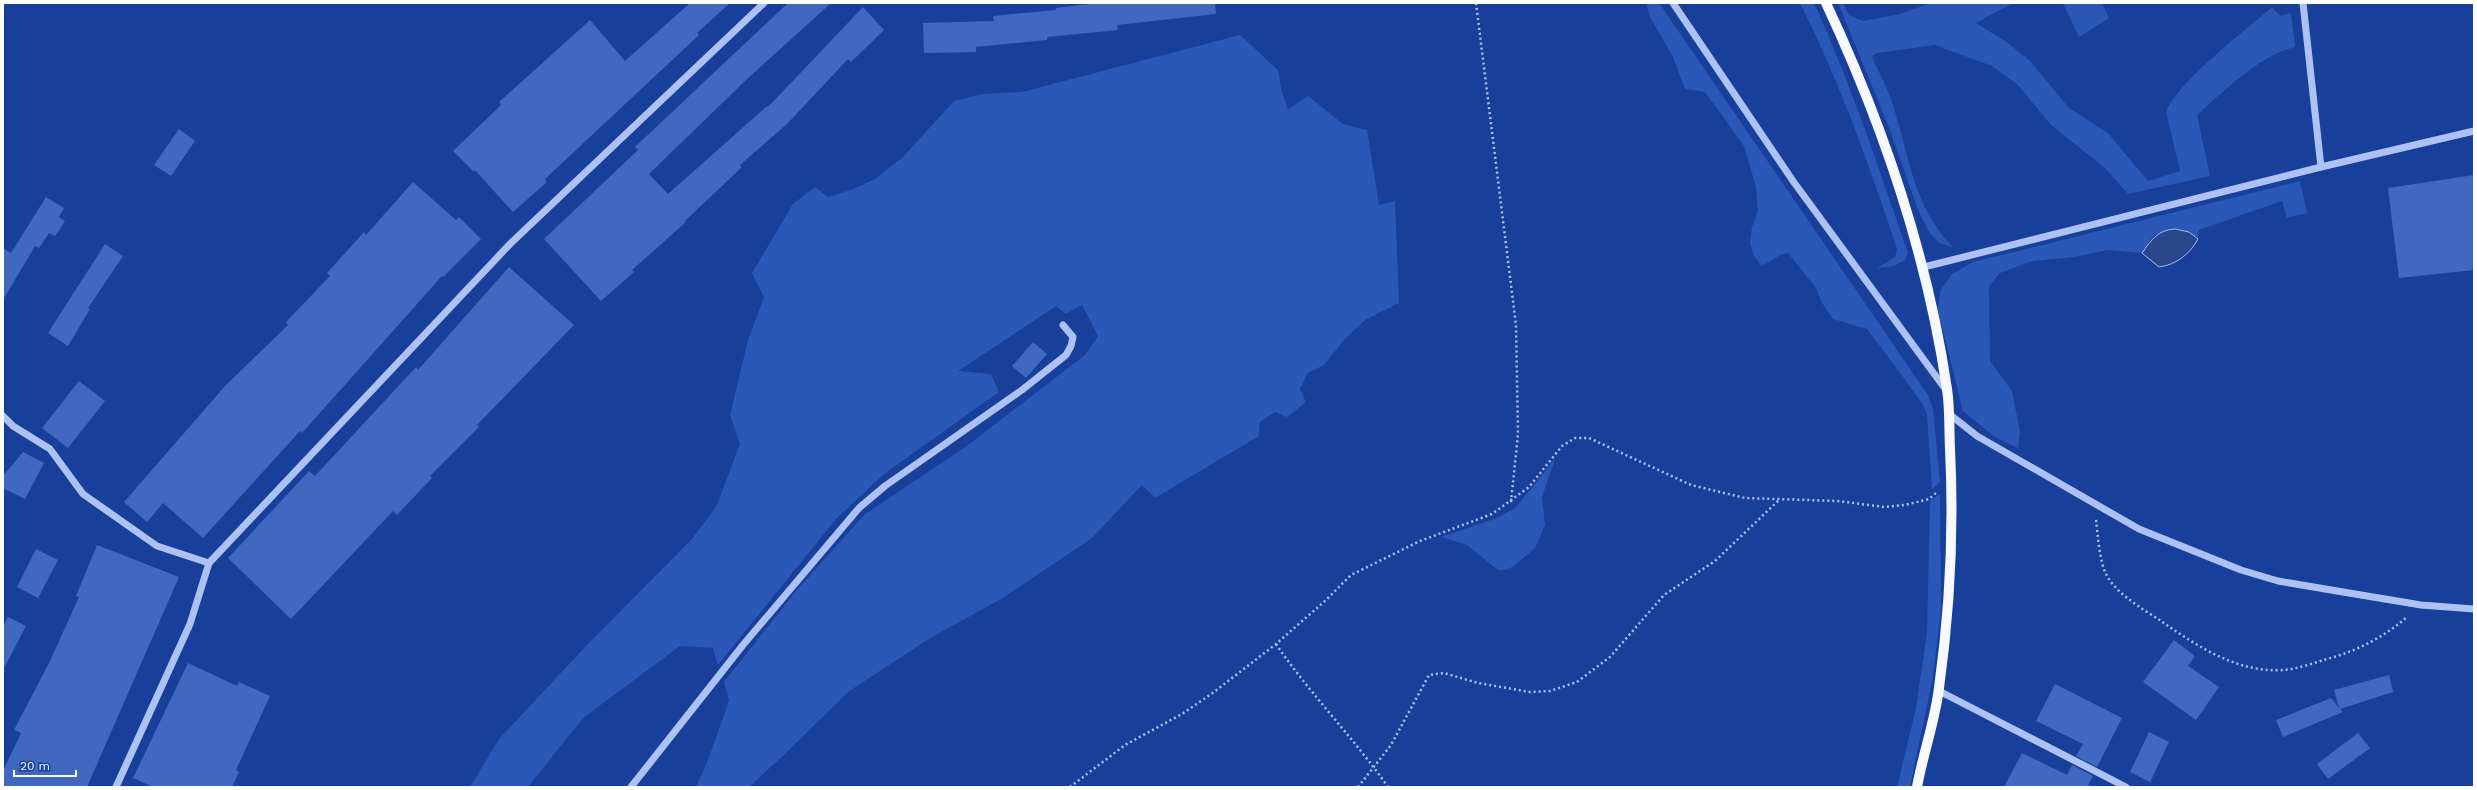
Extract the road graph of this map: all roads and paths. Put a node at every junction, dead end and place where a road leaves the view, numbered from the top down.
1 (764, 3) edge
2 (1476, 3) edge
3 (1673, 3) edge
4 (1826, 3) edge
5 (2302, 3) edge
6 (2474, 131) edge
7 (2321, 167) junction
8 (1924, 267) junction
9 (1063, 324) dead end
10 (1947, 390) junction
11 (1948, 413) junction
12 (3, 416) edge
13 (1951, 480) junction
14 (1779, 500) junction
15 (1511, 502) junction
16 (2094, 504) junction
17 (208, 563) junction
18 (2421, 605) junction
19 (2474, 609) edge
20 (1276, 644) junction
21 (1939, 691) junction
22 (1375, 768) junction
23 (116, 787) edge
24 (631, 787) edge
25 (1070, 787) edge
26 (1358, 787) edge
27 (1388, 787) edge
28 (1917, 787) edge
29 (2126, 787) edge

1 - 17 street
2 - 15 path
3 - 10 street
4 - 8 main road
5 - 7 street
6 - 7 street
7 - 8 street
8 - 10 main road
9 - 24 street
10 - 11 main road
11 - 13 main road
11 - 16 street
12 - 17 street
13 - 14 path
13 - 21 main road
14 - 15 path
14 - 22 path
15 - 20 path
16 - 18 street
16 - 18 path
17 - 23 street
18 - 19 street
20 - 22 path
20 - 25 path
21 - 28 main road
21 - 29 street
22 - 26 path
22 - 27 path

